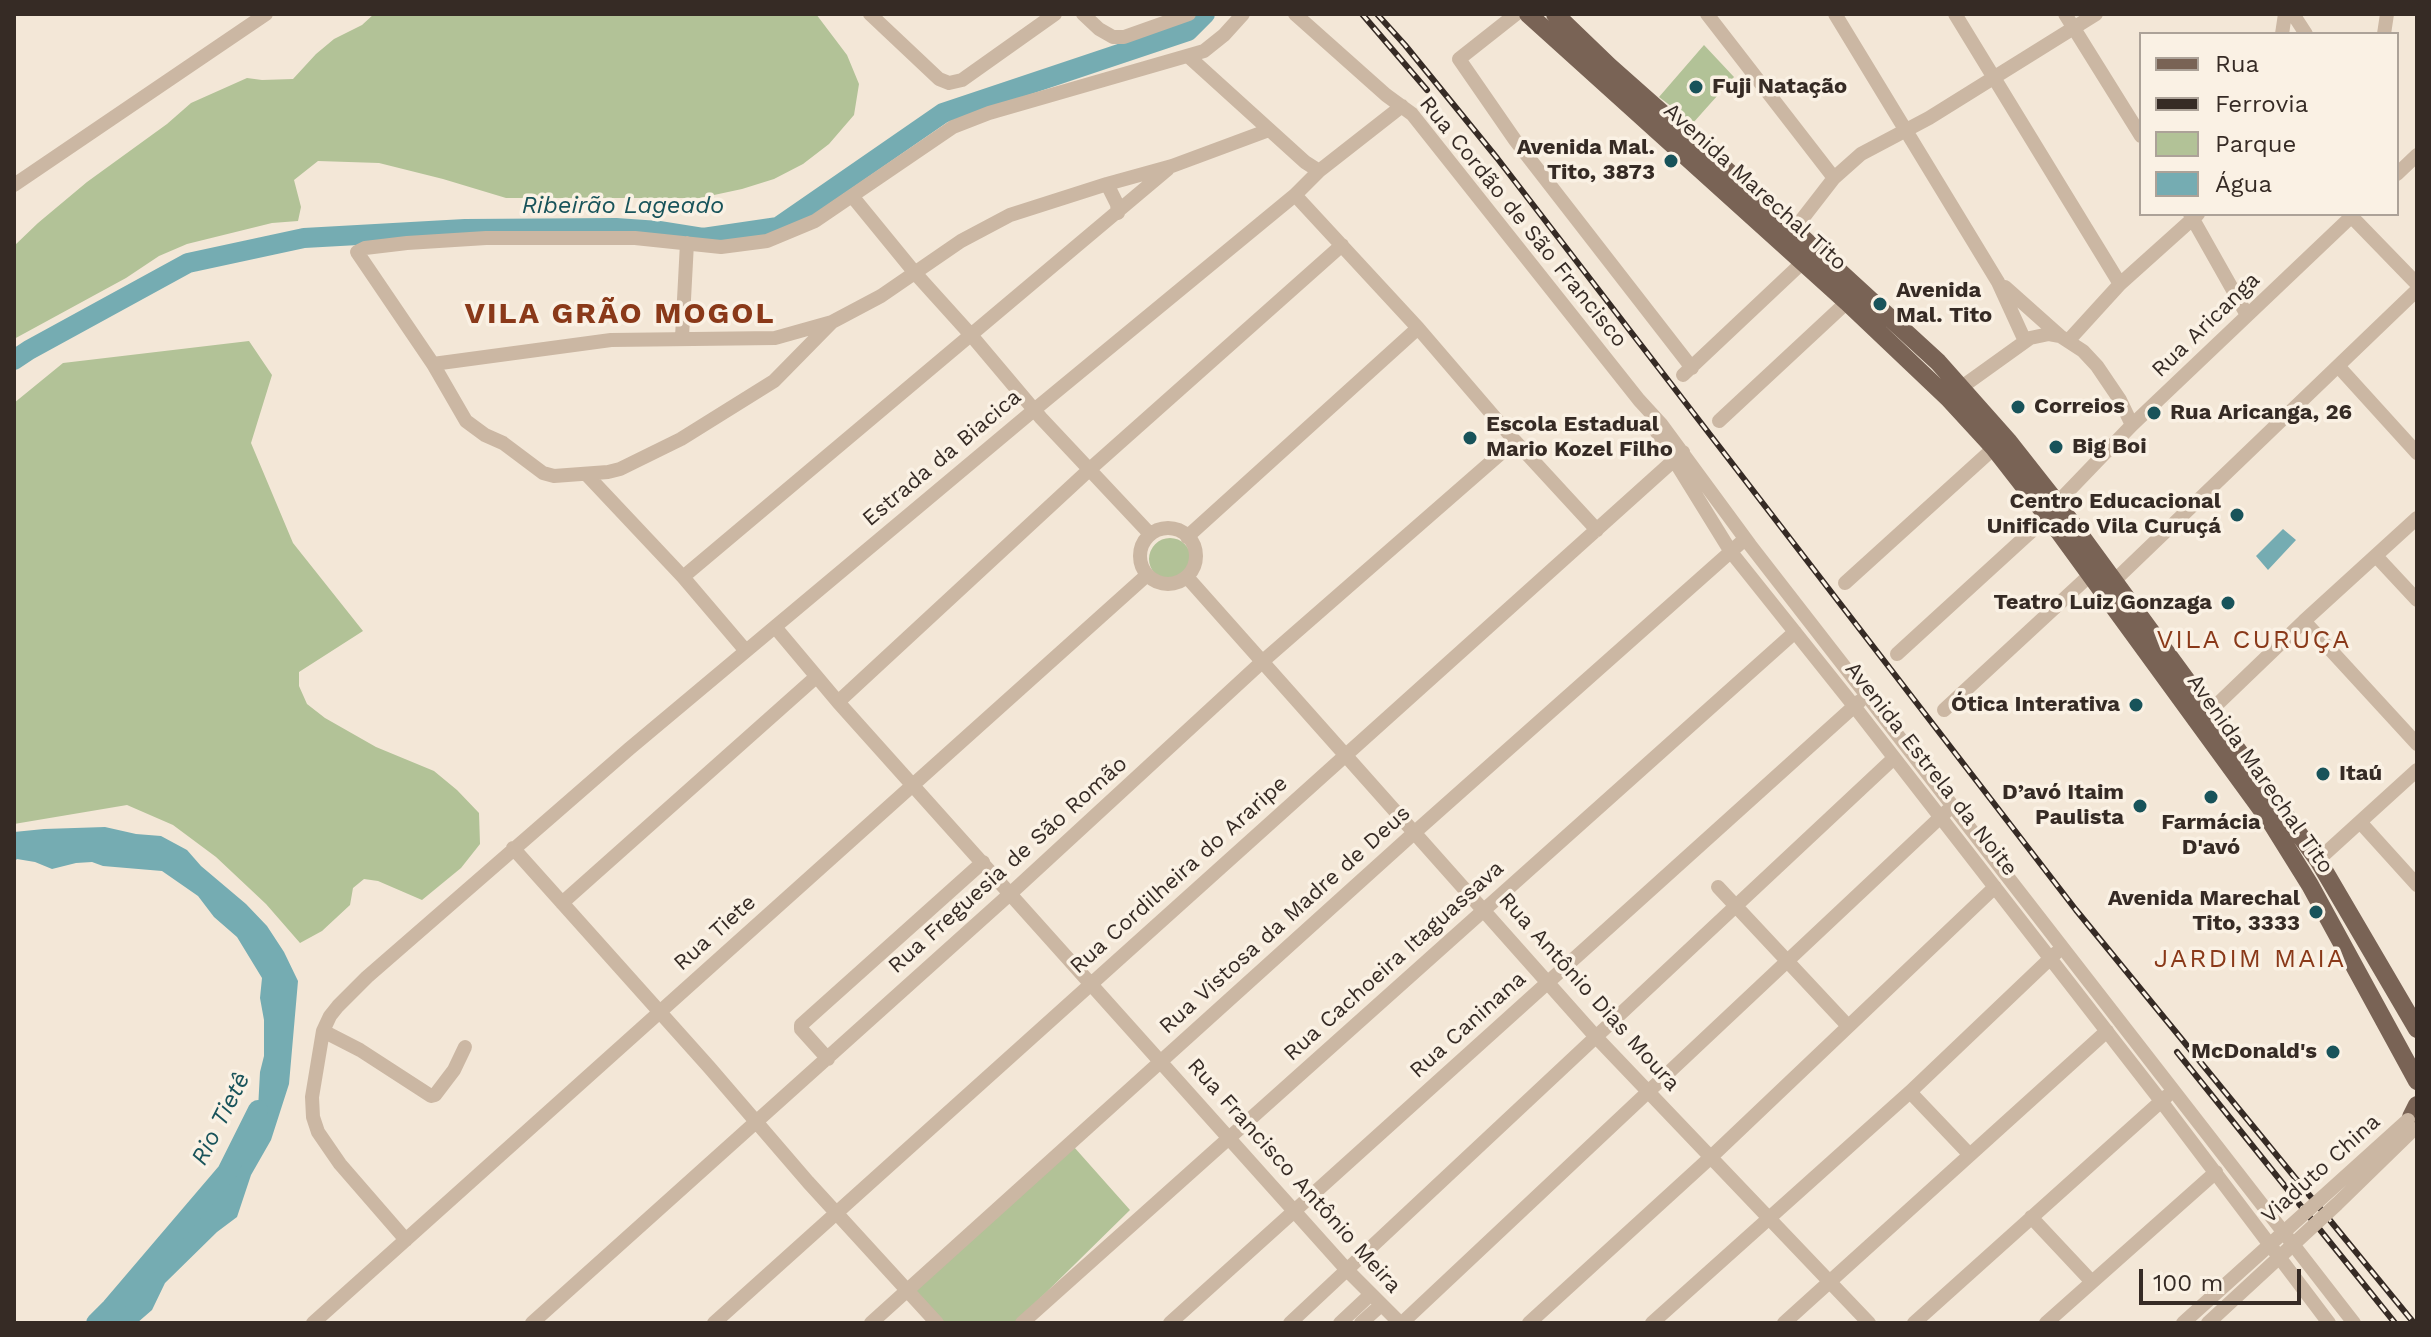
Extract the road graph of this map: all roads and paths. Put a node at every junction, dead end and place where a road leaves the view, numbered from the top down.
1 (266, 14) edge
2 (870, 14) edge
3 (1055, 14) edge
4 (1083, 14) edge
5 (1189, 14) edge
6 (1243, 14) edge
7 (1295, 14) edge
8 (1516, 14) edge
9 (1528, 14) edge
10 (1555, 14) edge
11 (1707, 14) edge
12 (1835, 14) edge
13 (1955, 14) edge
14 (2065, 14) edge
15 (2096, 14) edge
16 (2293, 14) edge
17 (2073, 28) junction
18 (2305, 32) edge
19 (1188, 56) junction
20 (1993, 77) junction
21 (1402, 106) junction
22 (1269, 130) junction
23 (1906, 131) junction
24 (2139, 133) edge
25 (2417, 155) edge
26 (1172, 166) junction
27 (1319, 171) junction
28 (2399, 172) edge
29 (1834, 178) junction
30 (1107, 184) junction
31 (14, 185) edge
32 (1295, 195) junction
33 (852, 196) junction
34 (1118, 213) junction
35 (2194, 216) edge
36 (2351, 216) edge
37 (2353, 216) edge
38 (1788, 236) junction
39 (687, 243) junction
40 (1342, 245) junction
41 (1803, 262) junction
42 (915, 273) junction
43 (1998, 282) junction
44 (2120, 284) junction
45 (2415, 296) edge
46 (1847, 302) junction
47 (2247, 315) junction
48 (832, 322) junction
49 (1418, 328) junction
50 (798, 331) junction
51 (971, 335) junction
52 (682, 337) junction
53 (2064, 338) junction
54 (2025, 341) junction
55 (806, 349) junction
56 (433, 364) junction
57 (2338, 366) junction
58 (1955, 392) junction
59 (1034, 410) junction
60 (1719, 421) dead end
61 (2132, 425) junction
62 (1515, 441) junction
63 (1994, 448) junction
64 (2417, 453) edge
65 (1678, 456) junction
66 (1090, 469) junction
67 (586, 474) junction
68 (2052, 510) junction
69 (2417, 518) edge
70 (1597, 530) junction
71 (1150, 534) junction
72 (1187, 537) junction
73 (1745, 539) junction
74 (1731, 552) junction
75 (2376, 556) junction
76 (1147, 575) junction
77 (2090, 575) junction
78 (683, 577) junction
79 (1187, 577) junction
80 (2113, 582) junction
81 (1845, 583) dead end
82 (2417, 600) edge
83 (2304, 621) junction
84 (775, 627) junction
85 (1795, 632) junction
86 (746, 651) junction
87 (1897, 654) dead end
88 (1263, 661) junction
89 (816, 677) junction
90 (1867, 696) junction
91 (838, 702) junction
92 (1854, 706) junction
93 (1944, 710) dead end
94 (2203, 718) junction
95 (2417, 744) edge
96 (1347, 755) junction
97 (1894, 758) junction
98 (2417, 770) edge
99 (912, 784) junction
100 (1953, 806) junction
101 (1940, 817) junction
102 (2360, 822) junction
103 (1415, 832) junction
104 (2284, 844) junction
105 (513, 848) junction
106 (2318, 860) junction
107 (983, 862) junction
108 (2417, 885) edge
109 (1718, 887) dead end
110 (1995, 887) junction
111 (1011, 893) junction
112 (562, 903) junction
113 (1736, 907) junction
114 (1484, 909) junction
115 (2062, 947) junction
116 (2050, 958) junction
117 (1787, 962) junction
118 (1548, 982) junction
119 (1091, 984) junction
120 (660, 1012) junction
121 (2416, 1025) edge
122 (1848, 1026) junction
123 (323, 1031) junction
124 (2107, 1031) junction
125 (1596, 1037) junction
126 (465, 1047) dead end
127 (828, 1059) junction
128 (1160, 1061) junction
129 (2417, 1081) edge
130 (2174, 1090) junction
131 (1910, 1092) junction
132 (1648, 1093) junction
133 (2161, 1101) junction
134 (2414, 1118) edge
135 (756, 1121) junction
136 (1230, 1138) junction
137 (1969, 1154) junction
138 (1711, 1157) junction
139 (2216, 1172) junction
140 (1295, 1210) junction
141 (836, 1213) junction
142 (2031, 1217) junction
143 (1768, 1218) junction
144 (406, 1240) junction
145 (1347, 1270) junction
146 (1829, 1282) junction
147 (2092, 1282) junction
148 (907, 1290) junction
149 (1376, 1299) junction
150 (313, 1323) edge
151 (532, 1323) edge
152 (714, 1323) edge
153 (871, 1323) edge
154 (937, 1323) edge
155 (1022, 1323) edge
156 (1170, 1323) edge
157 (1290, 1323) edge
158 (1340, 1323) edge
159 (1361, 1323) edge
160 (1401, 1323) edge
161 (1529, 1323) edge
162 (1652, 1323) edge
163 (1784, 1323) edge
164 (1869, 1323) edge
165 (1914, 1323) edge
166 (2046, 1323) edge
167 (2183, 1323) edge
168 (2208, 1323) edge
169 (2329, 1323) edge
170 (2354, 1323) edge

1 - 31 street
2 - 3 street
4 - 5 street
6 - 19 street
7 - 21 street, Rua Cordão de São Francisco
8 - 41 street
9 - 38 main road, Avenida Marechal Tito
10 - 38 main road, Avenida Marechal Tito
11 - 29 street
12 - 23 street
13 - 20 street
14 - 17 street
15 - 17 street
16 - 18 street
17 - 20 street
17 - 24 street
19 - 22 street
19 - 33 street
20 - 23 street
20 - 44 street
21 - 27 street, Estrada da Biacica
21 - 65 street, Rua Cordão de São Francisco
22 - 26 street
22 - 27 street
23 - 29 street
23 - 43 street
25 - 28 street
26 - 30 street
26 - 34 street
27 - 32 street, Estrada da Biacica
29 - 38 street
30 - 34 street
30 - 42 street
32 - 40 street
32 - 59 street, Estrada da Biacica
33 - 39 street
33 - 42 street
34 - 51 street
35 - 44 street
35 - 47 street
36 - 47 street, Rua Aricanga
37 - 45 street
38 - 41 main road, Avenida Marechal Tito
38 - 58 main road, Avenida Marechal Tito
39 - 52 street
39 - 56 street
40 - 49 street
40 - 66 street
41 - 46 main road, Avenida Marechal Tito
42 - 48 street
42 - 51 street
43 - 53 street
43 - 54 street
44 - 53 street
45 - 57 street
46 - 58 main road, Avenida Marechal Tito
46 - 60 street
47 - 61 street, Rua Aricanga
48 - 50 street
48 - 55 street
49 - 62 street
49 - 72 street
50 - 52 street
50 - 55 street
51 - 59 street
51 - 78 street
52 - 56 street
53 - 54 street
53 - 61 street
54 - 58 street
55 - 67 street
56 - 67 street
57 - 64 street
57 - 80 street
58 - 63 main road, Avenida Marechal Tito
58 - 68 main road, Avenida Marechal Tito
59 - 66 street
59 - 84 street, Estrada da Biacica
61 - 68 street, Rua Aricanga
62 - 70 street
62 - 88 street, Rua Freguesia de São Romão
63 - 68 main road, Avenida Marechal Tito
63 - 81 street
65 - 70 street, Rua Cordilheira do Araripe
65 - 73 street, Avenida Estrela da Noite
65 - 74 street, Avenida Estrela da Noite
66 - 71 street
66 - 91 street
67 - 78 street
68 - 77 main road, Avenida Marechal Tito
68 - 80 main road, Avenida Marechal Tito
68 - 87 street, Rua Aricanga
69 - 75 street
70 - 96 street, Rua Cordilheira do Araripe
71 - 72 street
71 - 76 street
72 - 79 street
73 - 74 street, Rua Vistosa da Madre de Deus
73 - 90 street, Avenida Estrela da Noite
74 - 85 street, Avenida Estrela da Noite
74 - 103 street, Rua Vistosa da Madre de Deus
75 - 82 street
75 - 83 street
76 - 79 street
76 - 99 street, Rua Tiete
77 - 93 street
77 - 94 main road, Avenida Marechal Tito
78 - 86 street
79 - 88 street, Rua Antônio Dias Moura
80 - 94 main road, Avenida Marechal Tito
83 - 94 street
83 - 95 street
84 - 86 street, Estrada da Biacica
84 - 89 street, Rua Francisco Antônio Meira
85 - 92 street, Avenida Estrela da Noite
85 - 114 street, Rua Cachoeira Itaguassava
86 - 105 street, Estrada da Biacica
88 - 96 street, Rua Antônio Dias Moura
88 - 111 street, Rua Freguesia de São Romão
89 - 91 street, Rua Francisco Antônio Meira
89 - 112 street
90 - 92 street, Rua Caninana
90 - 100 street, Avenida Estrela da Noite
91 - 99 street, Rua Francisco Antônio Meira
92 - 97 street, Avenida Estrela da Noite
92 - 118 street, Rua Caninana
94 - 104 main road, Avenida Marechal Tito
94 - 106 main road, Avenida Marechal Tito
96 - 103 street, Rua Antônio Dias Moura
96 - 119 street, Rua Cordilheira do Araripe
97 - 101 street, Avenida Estrela da Noite
97 - 113 street
98 - 102 street
99 - 107 street, Rua Francisco Antônio Meira
99 - 120 street, Rua Tiete
100 - 101 street
100 - 115 street, Avenida Estrela da Noite
101 - 110 street, Avenida Estrela da Noite
101 - 117 street
102 - 106 street
102 - 108 street
103 - 114 street, Rua Antônio Dias Moura
103 - 128 street, Rua Vistosa da Madre de Deus
104 - 106 main road
104 - 129 main road, Avenida Marechal Tito
105 - 112 street
105 - 123 street, Estrada da Biacica
106 - 121 main road, Avenida Marechal Tito
107 - 111 street, Rua Francisco Antônio Meira
107 - 127 street
109 - 113 street
110 - 116 street, Avenida Estrela da Noite
110 - 122 street
111 - 119 street, Rua Francisco Antônio Meira
111 - 127 street, Rua Freguesia de São Romão
112 - 120 street
113 - 117 street
113 - 125 street
114 - 118 street, Rua Antônio Dias Moura
114 - 136 street, Rua Cachoeira Itaguassava
115 - 116 street
115 - 130 street, Avenida Estrela da Noite
116 - 124 street, Avenida Estrela da Noite
116 - 131 street
117 - 122 street
117 - 132 street
118 - 125 street, Rua Antônio Dias Moura
118 - 140 street, Rua Caninana
119 - 128 street, Rua Francisco Antônio Meira
119 - 141 street, Rua Cordilheira do Araripe
120 - 135 street
120 - 144 street, Rua Tiete
122 - 138 street
123 - 126 street
123 - 144 street
124 - 133 street, Avenida Estrela da Noite
124 - 137 street
125 - 132 street, Rua Antônio Dias Moura
125 - 145 street
127 - 135 street, Rua Freguesia de São Romão
128 - 136 street, Rua Francisco Antônio Meira
128 - 148 street, Rua Vistosa da Madre de Deus
130 - 133 street
130 - 170 street, Avenida Estrela da Noite
131 - 137 street
131 - 143 street
132 - 138 street, Rua Antônio Dias Moura
132 - 160 street
133 - 139 street, Avenida Estrela da Noite
133 - 142 street
134 - 167 street, Viaduto China, bridge
134 - 168 street, Viaduto China, bridge
135 - 141 street
135 - 151 street, Rua Freguesia de São Romão
136 - 140 street, Rua Francisco Antônio Meira
136 - 155 street, Rua Cachoeira Itaguassava
137 - 146 street
138 - 143 street, Rua Antônio Dias Moura
138 - 161 street
139 - 147 street
139 - 169 street, Avenida Estrela da Noite
140 - 145 street, Rua Francisco Antônio Meira
140 - 156 street, Rua Caninana
141 - 148 street
141 - 152 street, Rua Cordilheira do Araripe
142 - 147 street
142 - 165 street
143 - 146 street, Rua Antônio Dias Moura
143 - 162 street
144 - 150 street, Rua Tiete
145 - 149 street, Rua Francisco Antônio Meira
145 - 157 street
146 - 163 street
146 - 164 street, Rua Antônio Dias Moura
147 - 166 street
148 - 153 street, Rua Vistosa da Madre de Deus
148 - 154 street
149 - 158 street
149 - 159 street
149 - 160 street, Rua Francisco Antônio Meira

